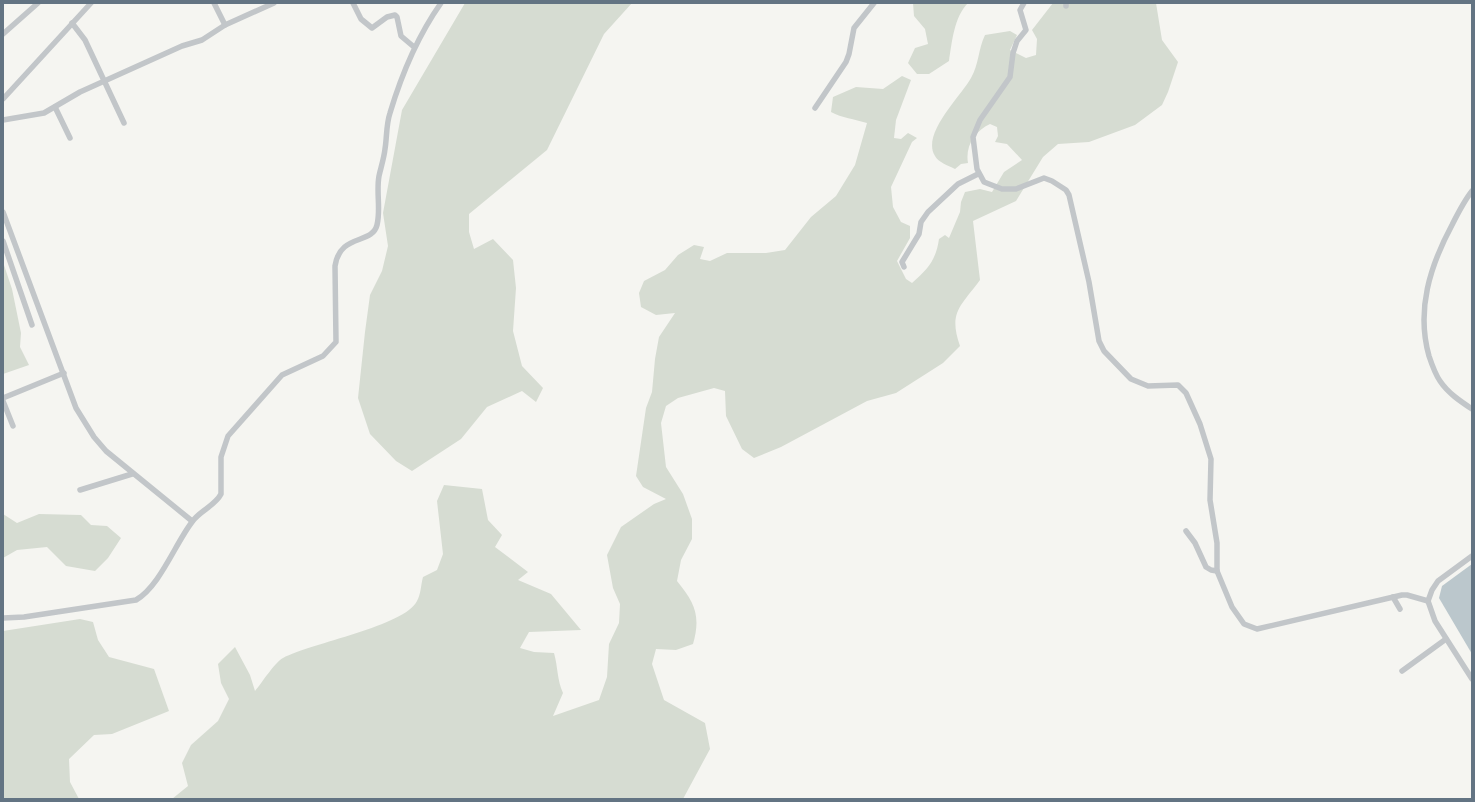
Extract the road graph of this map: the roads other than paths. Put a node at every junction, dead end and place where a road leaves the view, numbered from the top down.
1 (38, 3) edge
2 (91, 3) edge
3 (214, 3) edge
4 (274, 3) edge
5 (353, 3) edge
6 (441, 3) edge
7 (874, 3) edge
8 (1024, 3) edge
9 (264, 5) edge
10 (72, 23) junction
11 (225, 25) junction
12 (3, 34) edge
13 (414, 47) junction
14 (106, 81) junction
15 (3, 99) edge
16 (55, 107) junction
17 (815, 108) dead end
18 (3, 120) edge
19 (124, 123) dead end
20 (70, 138) dead end
21 (978, 174) junction
22 (1472, 191) edge
23 (3, 212) edge
24 (5, 225) edge
25 (3, 241) edge
26 (904, 267) dead end
27 (32, 325) dead end
28 (64, 373) junction
29 (3, 400) edge
30 (1472, 409) edge
31 (13, 426) dead end
32 (132, 474) junction
33 (80, 490) dead end
34 (192, 521) junction
35 (1186, 531) dead end
36 (1472, 556) edge
37 (1217, 571) junction
38 (1393, 597) junction
39 (1428, 601) junction
40 (1400, 609) dead end
41 (3, 618) edge
42 (1446, 639) junction
43 (1402, 671) dead end
44 (1472, 679) edge

1 - 12 street
2 - 10 street
3 - 11 street
4 - 9 street
5 - 13 street
6 - 13 street
7 - 17 street
8 - 21 street
9 - 11 street
10 - 14 street
10 - 15 street
11 - 14 street
13 - 34 street
14 - 16 street
14 - 19 street
16 - 18 street
16 - 20 street
21 - 26 street
21 - 37 street
22 - 30 street
23 - 24 street
24 - 28 street
25 - 27 street
28 - 29 street
28 - 32 street
29 - 31 street
32 - 33 street
32 - 34 street
34 - 41 street
35 - 37 street
36 - 39 street
37 - 38 street
38 - 39 street
38 - 40 street
39 - 42 street
42 - 43 street
42 - 44 street

